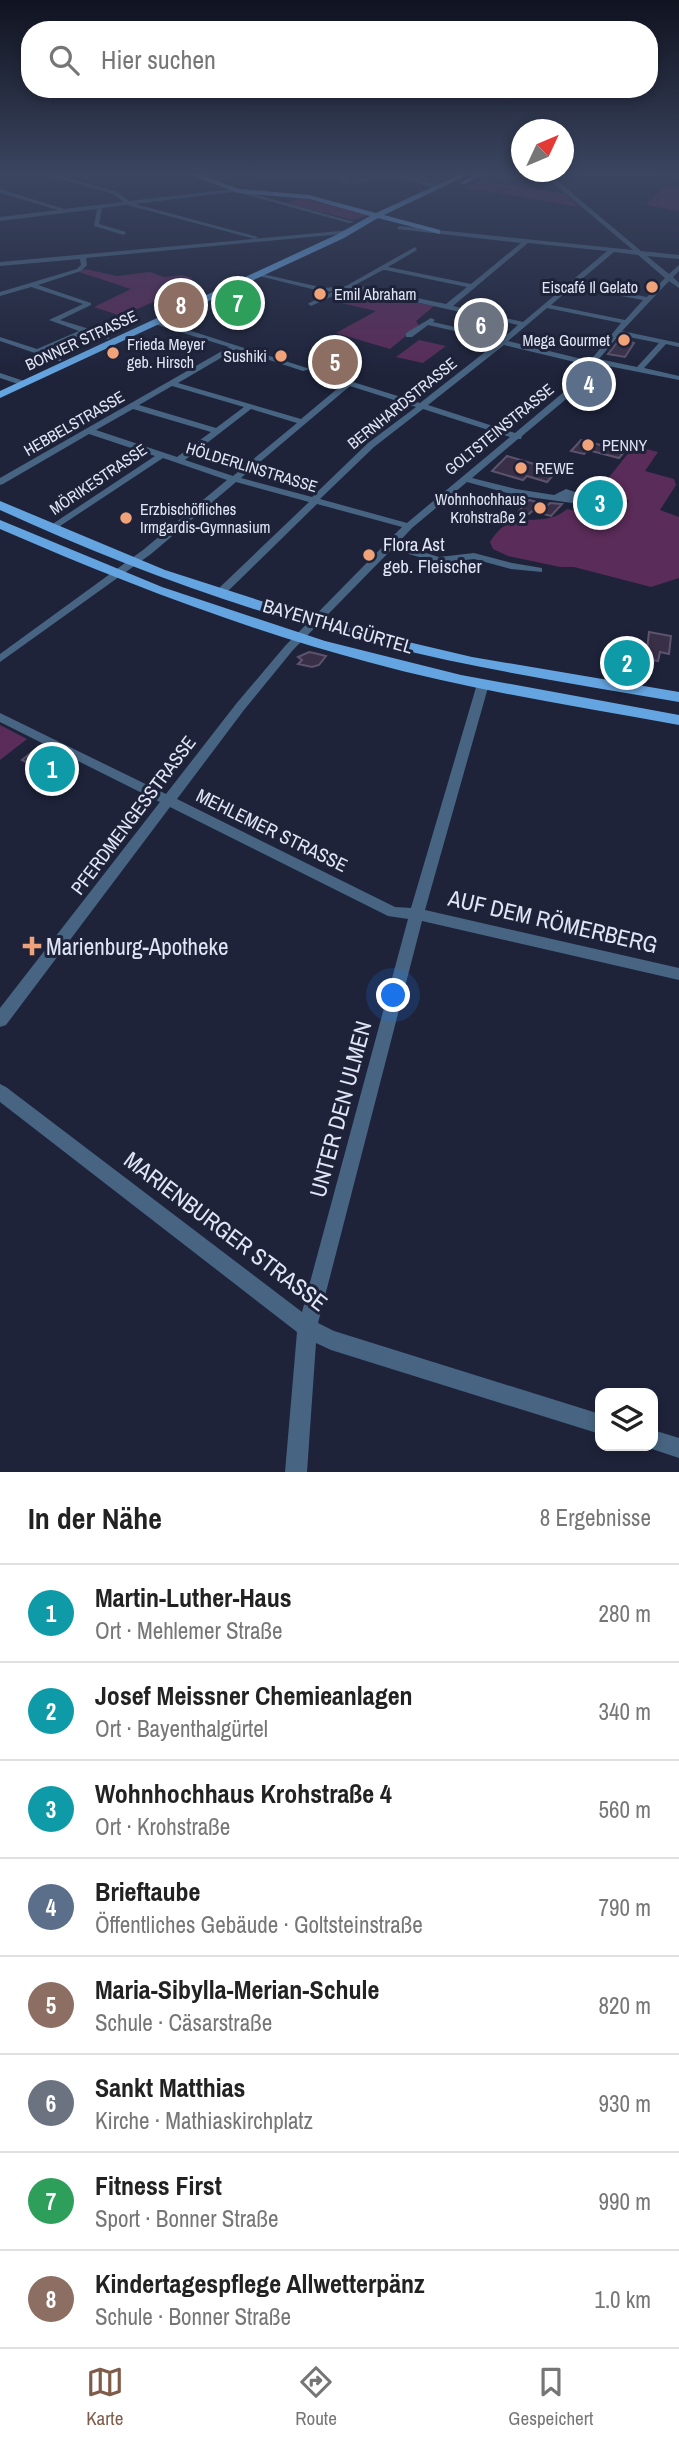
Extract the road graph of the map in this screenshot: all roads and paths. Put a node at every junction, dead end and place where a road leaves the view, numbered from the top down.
1 (253, 241) edge
2 (324, 241) edge
3 (524, 241) edge
4 (527, 241) junction
5 (624, 241) edge
6 (415, 248) dead end
7 (613, 250) junction
8 (638, 253) junction
9 (83, 256) junction
10 (679, 257) edge
11 (0, 264) edge
12 (679, 267) edge
13 (385, 268) junction
14 (258, 275) junction
15 (669, 277) junction
16 (30, 284) junction
17 (572, 285) junction
18 (473, 286) junction
19 (679, 286) edge
20 (346, 288) junction
21 (326, 293) junction
22 (0, 294) edge
23 (648, 299) junction
24 (312, 304) dead end
25 (546, 306) junction
26 (447, 307) junction
27 (430, 321) joint
28 (157, 322) junction
29 (626, 322) junction
30 (524, 324) junction
31 (86, 330) junction
32 (617, 332) junction
33 (409, 335) dead end
34 (106, 337) dead end
35 (0, 339) edge
36 (503, 341) junction
37 (664, 342) junction
38 (679, 345) edge
39 (234, 346) junction
40 (37, 352) junction
41 (58, 359) dead end
42 (595, 362) junction
43 (306, 369) dead end
44 (638, 370) junction
45 (318, 373) dead end
46 (0, 375) edge
47 (679, 378) edge
48 (171, 383) junction
49 (349, 383) junction
50 (24, 384) junction
51 (0, 396) edge
52 (420, 405) junction
53 (132, 406) junction
54 (250, 406) junction
55 (304, 422) junction
56 (89, 431) junction
57 (217, 432) junction
58 (518, 437) junction
59 (162, 455) junction
60 (177, 461) junction
61 (464, 478) junction
62 (233, 480) junction
63 (0, 482) edge
64 (556, 497) dead end
65 (313, 503) junction
66 (0, 505) edge
67 (0, 524) edge
68 (409, 526) junction
69 (51, 529) junction
70 (390, 545) junction
71 (134, 562) junction
72 (538, 570) dead end
73 (115, 573) junction
74 (221, 592) junction
75 (313, 622) junction
76 (300, 636) junction
77 (0, 659) edge
78 (478, 662) junction
79 (503, 667) junction
80 (485, 684) junction
81 (679, 697) edge
82 (0, 717) edge
83 (679, 720) edge
84 (169, 800) junction
85 (416, 916) junction
86 (679, 974) edge
87 (0, 1020) edge
88 (0, 1092) edge
89 (307, 1328) junction
90 (595, 1422) edge
91 (658, 1442) edge
92 (679, 1448) edge
93 (296, 1472) edge

1 - 9 street
2 - 14 main road, BONNER STRASSE
3 - 4 street
4 - 7 street
4 - 18 street
5 - 8 street
6 - 13 street
7 - 8 street
7 - 17 street, BERNHARDSTRASSE
8 - 10 street
8 - 15 street
9 - 11 street
9 - 16 street
12 - 15 street, GOLTSTEINSTRASSE
13 - 18 street
13 - 20 street
14 - 21 street
14 - 28 main road, BONNER STRASSE
15 - 19 street
15 - 23 street, GOLTSTEINSTRASSE
16 - 22 street
16 - 31 street, BONNER STRASSE
17 - 23 street
17 - 25 street, BERNHARDSTRASSE
18 - 26 street
20 - 21 street
20 - 26 street
21 - 24 street
23 - 29 street, GOLTSTEINSTRASSE
25 - 29 street
25 - 30 street, BERNHARDSTRASSE
26 - 30 street
27 - 33 street
27 - 36 street
28 - 39 street
28 - 50 main road, BONNER STRASSE
29 - 32 street, GOLTSTEINSTRASSE
30 - 36 street, BERNHARDSTRASSE
31 - 34 street, BONNER STRASSE
31 - 40 street, BONNER STRASSE
32 - 37 street
32 - 42 street, GOLTSTEINSTRASSE
35 - 40 street, BONNER STRASSE
36 - 42 street
36 - 52 street, BERNHARDSTRASSE
37 - 38 street
37 - 44 street
39 - 43 street
39 - 48 street, HEBBELSTRASSE
40 - 41 street, BONNER STRASSE
42 - 44 street
42 - 58 street, GOLTSTEINSTRASSE
44 - 47 street
45 - 49 street
46 - 50 street
48 - 53 street, HEBBELSTRASSE
48 - 54 street
49 - 52 street
49 - 55 street
50 - 51 main road, BONNER STRASSE
52 - 58 street
52 - 65 street, BERNHARDSTRASSE
53 - 56 street, HEBBELSTRASSE
53 - 57 street
54 - 55 street
54 - 57 street
55 - 62 street
56 - 59 street, HÖLDERLINSTRASSE
56 - 63 street, HEBBELSTRASSE
57 - 60 street
58 - 61 street, GOLTSTEINSTRASSE
59 - 60 street, HÖLDERLINSTRASSE
59 - 69 street, MÖRIKESTRASSE
60 - 62 street, HÖLDERLINSTRASSE
61 - 64 street
61 - 68 street, GOLTSTEINSTRASSE
62 - 65 street, HÖLDERLINSTRASSE
62 - 71 street
65 - 68 street, HÖLDERLINSTRASSE
65 - 74 street, BERNHARDSTRASSE
66 - 69 main road, BAYENTHALGÜRTEL
67 - 73 main road, BAYENTHALGÜRTEL
68 - 70 street, GOLTSTEINSTRASSE
69 - 71 main road, BAYENTHALGÜRTEL
70 - 72 street
70 - 75 street, GOLTSTEINSTRASSE
71 - 73 street
71 - 74 main road, BAYENTHALGÜRTEL
73 - 76 main road, BAYENTHALGÜRTEL
73 - 77 street
74 - 75 main road, BAYENTHALGÜRTEL
75 - 76 street, GOLTSTEINSTRASSE
75 - 78 main road, BAYENTHALGÜRTEL
76 - 80 main road, BAYENTHALGÜRTEL
76 - 84 street, PFERDMENGESSTRASSE
78 - 79 main road, BAYENTHALGÜRTEL
78 - 80 main road
79 - 80 main road
79 - 81 main road, BAYENTHALGÜRTEL
80 - 83 main road, BAYENTHALGÜRTEL
80 - 85 street, UNTER DEN ULMEN
82 - 84 street, MEHLEMER STRASSE
84 - 85 street, MEHLEMER STRASSE
84 - 87 street, PFERDMENGESSTRASSE
85 - 86 street, AUF DEM RÖMERBERG
85 - 89 street, UNTER DEN ULMEN
88 - 89 street, MARIENBURGER STRASSE
89 - 90 street, MARIENBURGER STRASSE
89 - 93 street, UNTER DEN ULMEN
91 - 92 street

